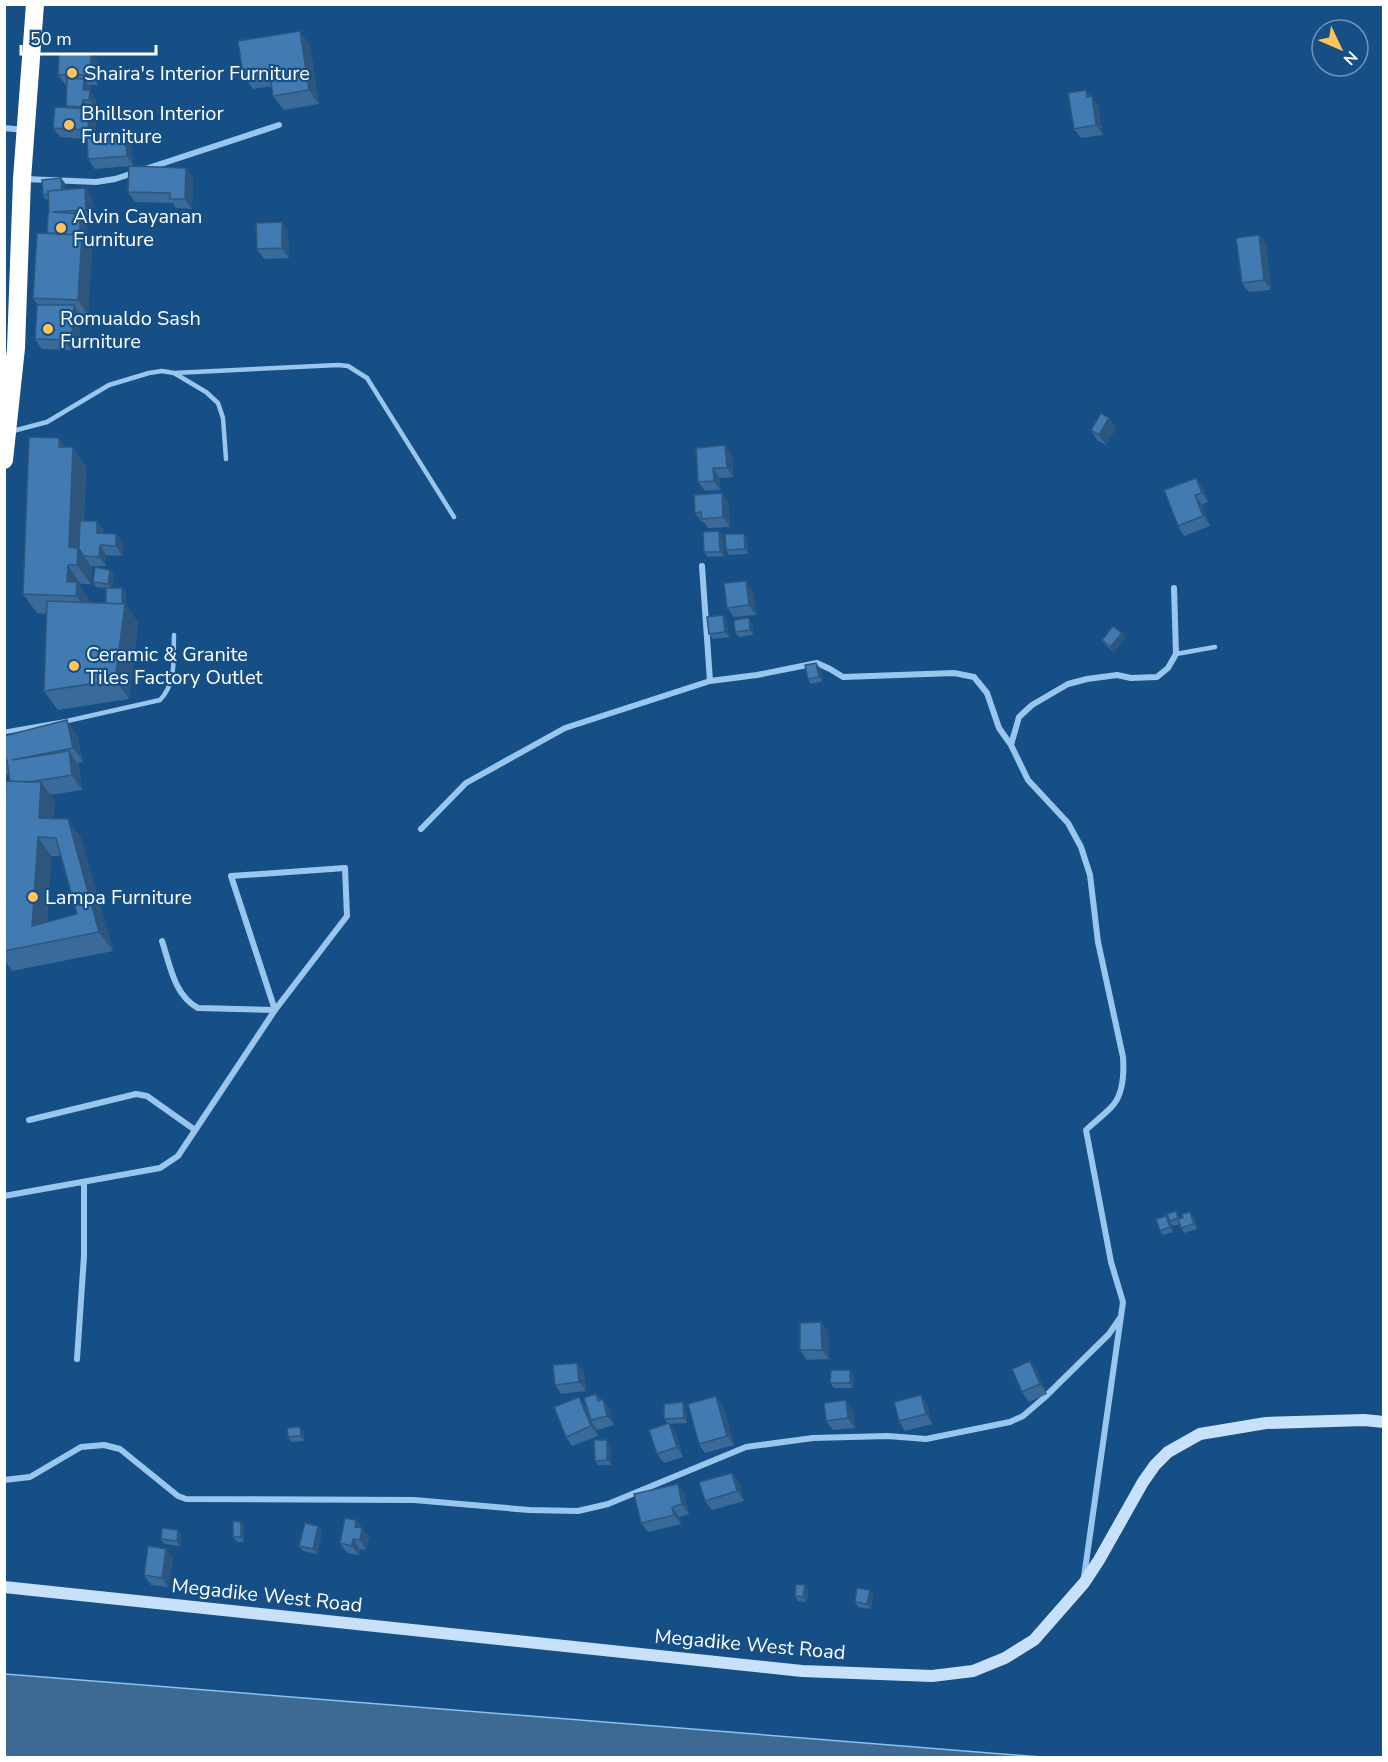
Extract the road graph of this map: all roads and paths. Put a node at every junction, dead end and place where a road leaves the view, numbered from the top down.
1 (35, 4) edge
2 (279, 125) dead end
3 (4, 128) edge
4 (26, 130) junction
5 (22, 179) junction
6 (174, 373) junction
7 (8, 378) edge
8 (7, 433) junction
9 (4, 459) edge
10 (226, 459) dead end
11 (454, 517) dead end
12 (702, 566) dead end
13 (1174, 588) dead end
14 (174, 635) dead end
15 (1215, 647) dead end
16 (1176, 654) junction
17 (710, 681) junction
18 (4, 732) edge
19 (1011, 745) junction
20 (421, 830) dead end
21 (162, 941) dead end
22 (275, 1010) junction
23 (29, 1120) dead end
24 (195, 1130) junction
25 (84, 1182) junction
26 (4, 1196) edge
27 (1121, 1317) junction
28 (77, 1359) dead end
29 (1383, 1422) edge
30 (4, 1480) edge
31 (1084, 1583) junction
32 (4, 1587) edge

1 - 4 highway
2 - 5 street
3 - 4 street
4 - 5 highway
5 - 7 highway
6 - 8 lane
6 - 10 lane
6 - 11 lane
7 - 8 highway
8 - 9 highway
12 - 17 street
13 - 16 street
14 - 18 lane
15 - 16 lane
16 - 19 street
17 - 19 street
17 - 20 street
19 - 27 street
21 - 22 street
22 - 22 street
22 - 24 street
23 - 24 street
24 - 25 street
25 - 26 street
25 - 28 street
27 - 30 street
27 - 31 street
29 - 31 street, Megadike West Road
31 - 32 street, Megadike West Road

